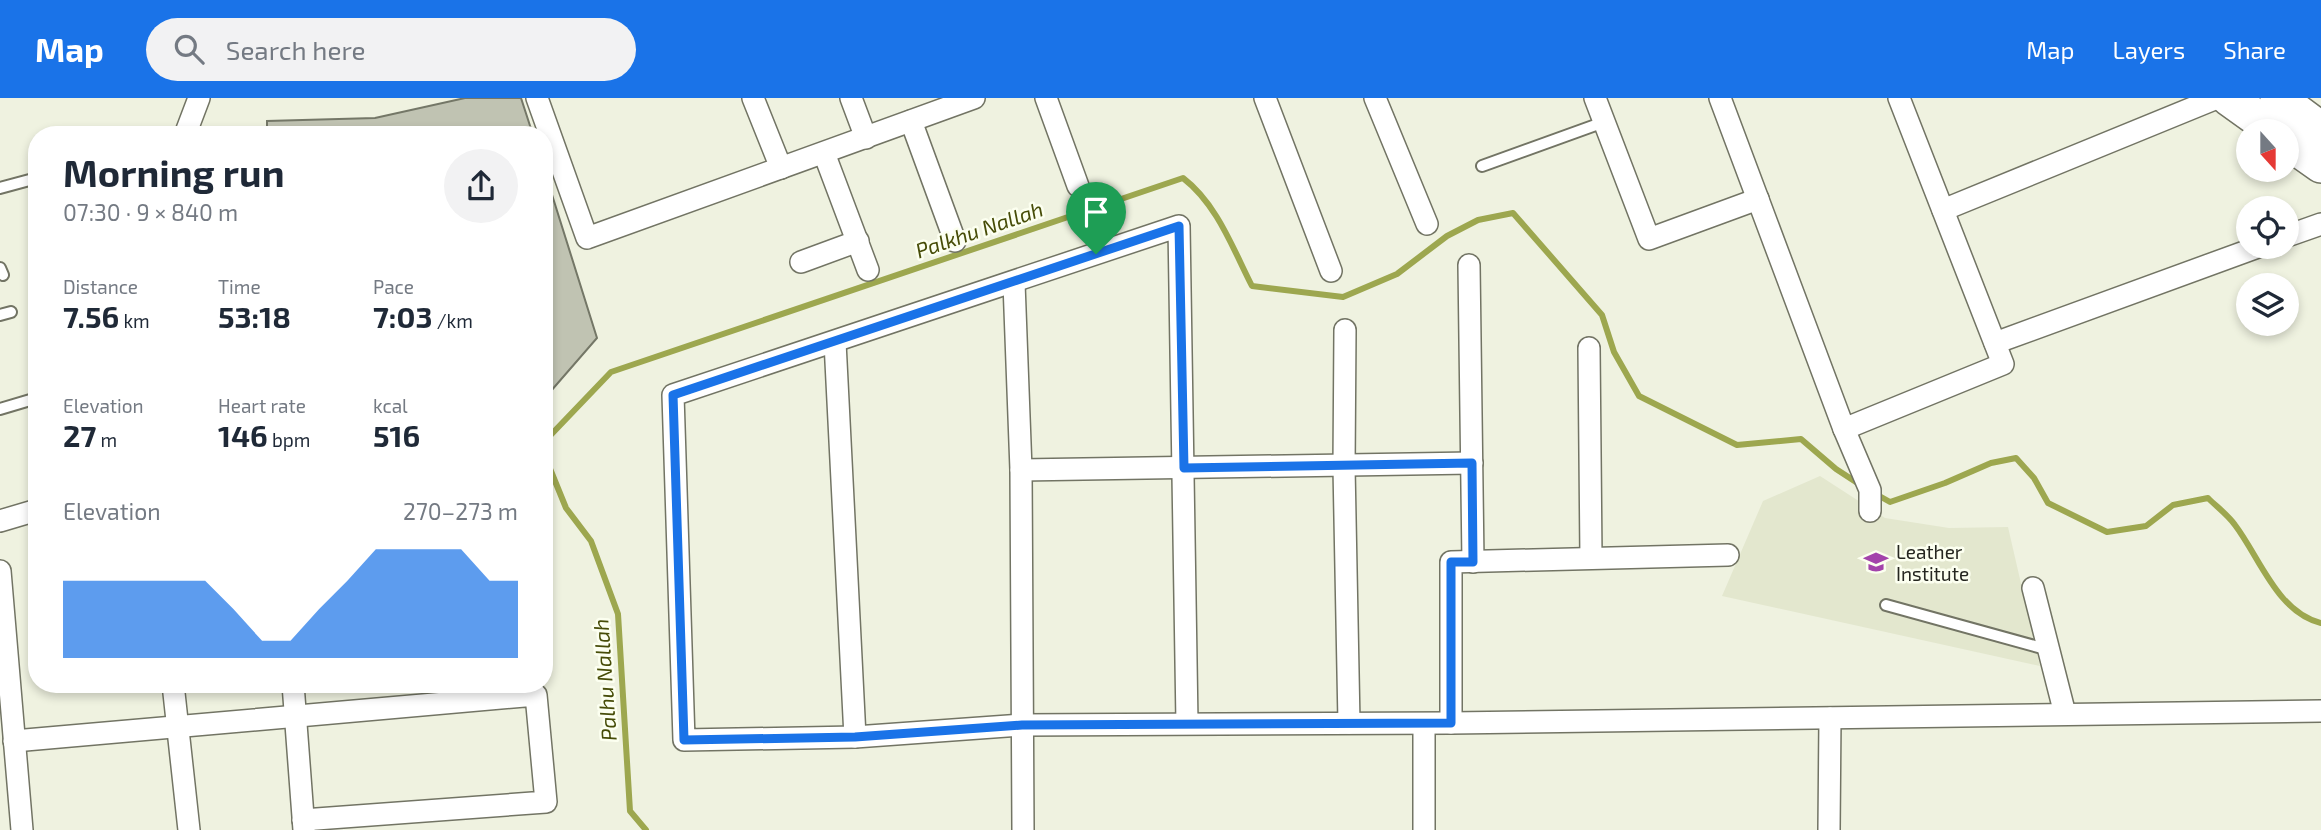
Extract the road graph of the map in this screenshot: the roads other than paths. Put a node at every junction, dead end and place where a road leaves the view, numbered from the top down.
1 (199, 98) edge
2 (537, 98) edge
3 (753, 98) edge
4 (851, 98) edge
5 (974, 98) edge
6 (1046, 98) edge
7 (1265, 98) edge
8 (1375, 98) edge
9 (1595, 98) edge
10 (1720, 98) edge
11 (1899, 98) edge
12 (2217, 98) edge
13 (2229, 98) edge
14 (2278, 98) edge
15 (2258, 119) edge
16 (911, 121) junction
17 (1604, 122) junction
18 (188, 126) edge
19 (547, 126) edge
20 (2321, 130) edge
21 (866, 138) junction
22 (553, 143) edge
23 (2300, 150) edge
24 (824, 153) junction
25 (2321, 165) edge
26 (1482, 166) dead end
27 (781, 168) junction
28 (28, 180) edge
29 (1077, 186) dead end
30 (0, 188) edge
31 (1758, 199) junction
32 (1943, 210) junction
33 (1427, 224) dead end
34 (2321, 224) edge
35 (2299, 232) edge
36 (858, 241) junction
37 (955, 241) dead end
38 (2236, 255) edge
39 (801, 262) dead end
40 (1469, 265) dead end
41 (868, 270) dead end
42 (1331, 271) dead end
43 (1014, 283) junction
44 (1345, 330) dead end
45 (835, 342) junction
46 (1995, 343) junction
47 (1588, 348) dead end
48 (28, 400) edge
49 (0, 409) edge
50 (1844, 429) junction
51 (1472, 463) junction
52 (1344, 467) junction
53 (1184, 468) junction
54 (1021, 470) junction
55 (1870, 512) dead end
56 (28, 513) edge
57 (0, 521) edge
58 (1728, 555) dead end
59 (1591, 558) junction
60 (1473, 562) junction
61 (0, 571) edge
62 (2033, 588) dead end
63 (1886, 606) dead end
64 (2049, 650) junction
65 (174, 693) edge
66 (294, 693) edge
67 (458, 693) edge
68 (2321, 711) edge
69 (2065, 714) junction
70 (295, 716) junction
71 (1830, 718) junction
72 (1187, 723) junction
73 (1349, 723) junction
74 (1451, 723) junction
75 (1424, 724) junction
76 (1022, 725) junction
77 (177, 727) junction
78 (855, 737) junction
79 (14, 741) junction
80 (303, 825) edge
81 (22, 830) edge
82 (189, 830) edge
83 (1023, 830) edge
84 (1424, 830) edge
85 (1829, 830) edge

1 - 18 street
2 - 19 street
3 - 27 street
4 - 21 street
5 - 16 street
6 - 29 street
7 - 42 street
8 - 33 street
9 - 17 street
10 - 31 street
11 - 32 street
12 - 32 street
13 - 15 main road
14 - 20 main road
16 - 21 street
16 - 37 street
17 - 26 lane
17 - 31 street
21 - 24 street
22 - 27 street
23 - 25 main road
24 - 27 street
24 - 36 street
28 - 30 lane
31 - 50 street
32 - 46 street
34 - 35 street
36 - 39 street
36 - 41 street
38 - 46 street
40 - 51 street
43 - 45 street
43 - 53 street
43 - 54 street
44 - 52 street
45 - 78 street
45 - 78 street
46 - 50 street
47 - 59 street
48 - 49 lane
50 - 55 street
51 - 52 street
51 - 60 street
52 - 53 street
52 - 73 street
53 - 54 street
53 - 72 street
54 - 76 street
56 - 57 street
58 - 59 street
59 - 60 street
60 - 74 street
61 - 79 street
62 - 64 street
63 - 64 lane
64 - 69 street
65 - 77 street
66 - 70 street
67 - 70 street
67 - 80 street
68 - 69 street
69 - 71 street
70 - 77 street
70 - 80 street
71 - 74 street
71 - 85 street
72 - 73 street
72 - 76 street
73 - 75 street
74 - 75 street
75 - 84 street
76 - 78 street
76 - 83 street
77 - 79 street
77 - 82 street
79 - 81 street

